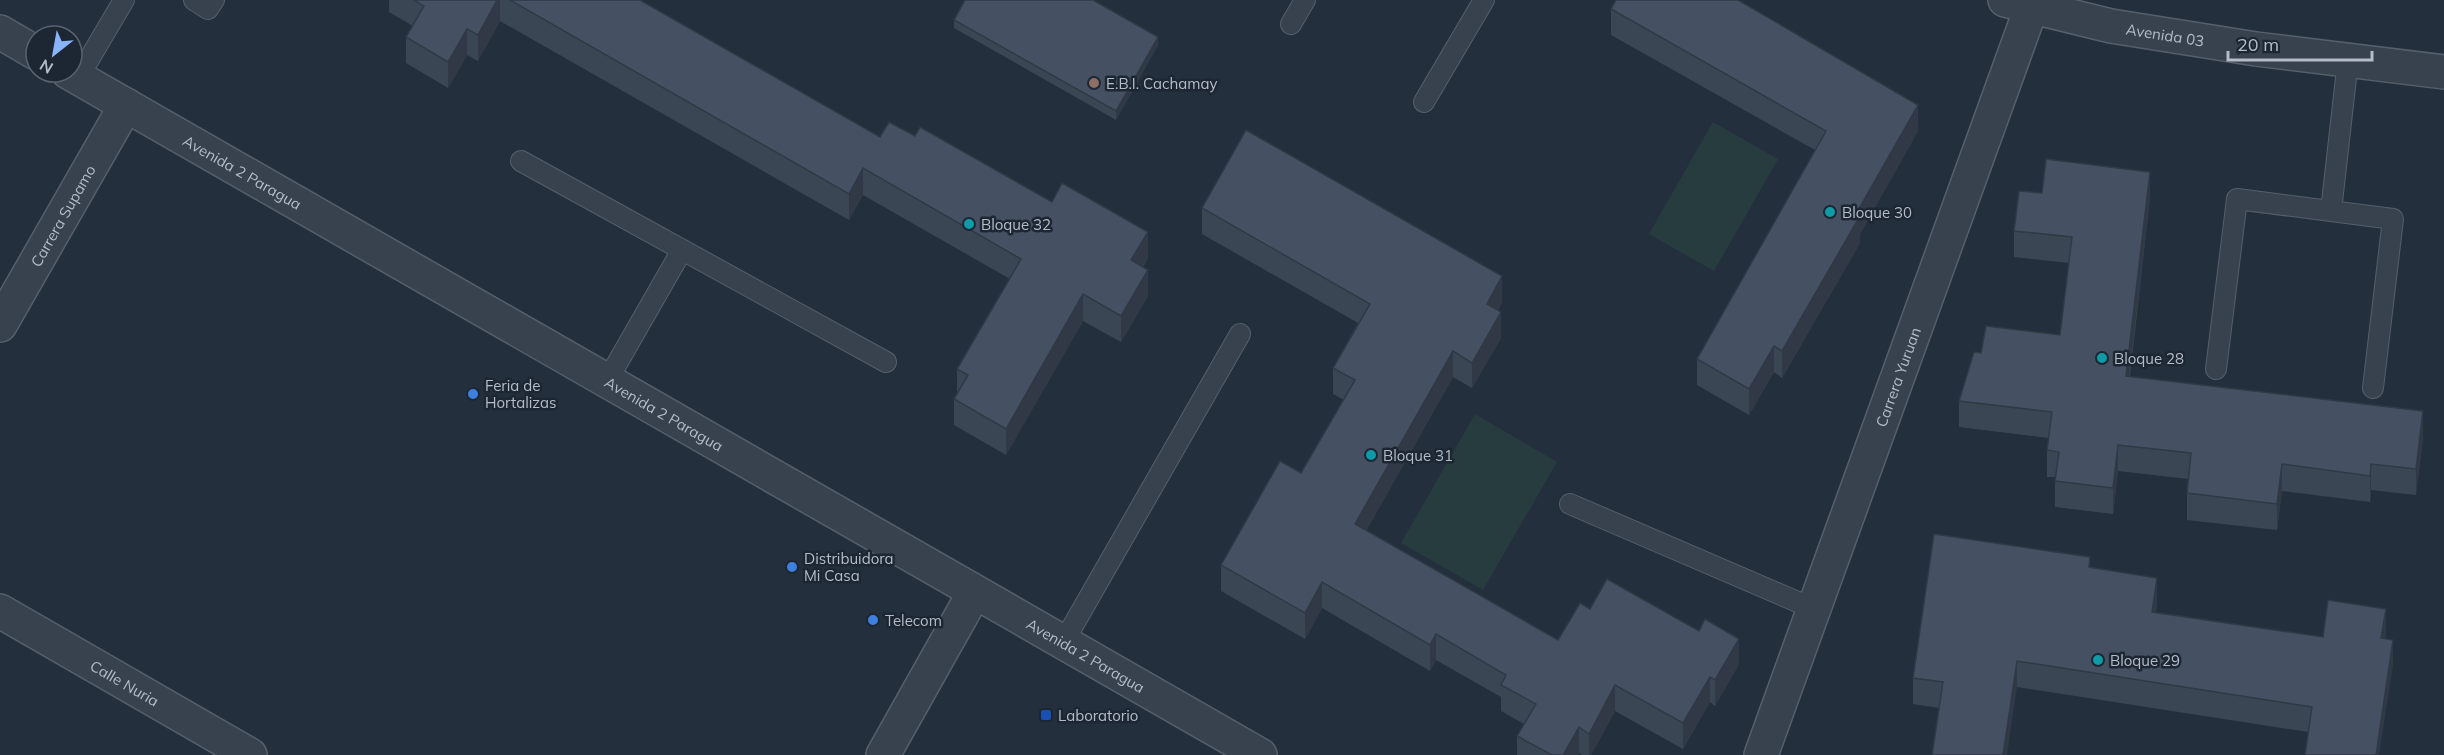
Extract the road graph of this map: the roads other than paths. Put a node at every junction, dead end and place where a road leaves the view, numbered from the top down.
1 (124, 0) edge
2 (194, 0) edge
3 (214, 0) edge
4 (1305, 0) edge
5 (1484, 0) edge
6 (2023, 3) edge
7 (1291, 24) dead end
8 (0, 32) edge
9 (24, 46) edge
10 (84, 59) edge
11 (2348, 60) junction
12 (2444, 72) edge
13 (84, 81) edge
14 (1424, 102) dead end
15 (126, 105) junction
16 (521, 161) dead end
17 (2331, 211) junction
18 (682, 250) junction
19 (0, 325) edge
20 (1240, 334) dead end
21 (886, 362) dead end
22 (2216, 369) dead end
23 (607, 381) junction
24 (2373, 388) dead end
25 (1570, 504) dead end
26 (974, 593) junction
27 (1814, 609) junction
28 (0, 611) edge
29 (1063, 643) junction
30 (250, 755) edge
31 (883, 755) edge
32 (1260, 755) edge
33 (1761, 755) edge

1 - 10 lane
2 - 3 lane
4 - 7 lane
5 - 14 lane
6 - 11 street, Avenida 03
6 - 27 street, Carrera Yuruan
8 - 9 street
11 - 12 street, Avenida 03
11 - 17 lane
13 - 15 street, Avenida 2 Paragua
15 - 19 street, Carrera Supamo
15 - 23 street, Avenida 2 Paragua
16 - 18 lane
17 - 22 lane
17 - 24 lane
18 - 21 lane
18 - 23 lane
20 - 29 lane
23 - 26 street, Avenida 2 Paragua
25 - 27 lane
26 - 29 street, Avenida 2 Paragua
26 - 31 street
27 - 33 street, Carrera Yuruan
28 - 30 street, Calle Nuria
29 - 32 street, Avenida 2 Paragua

